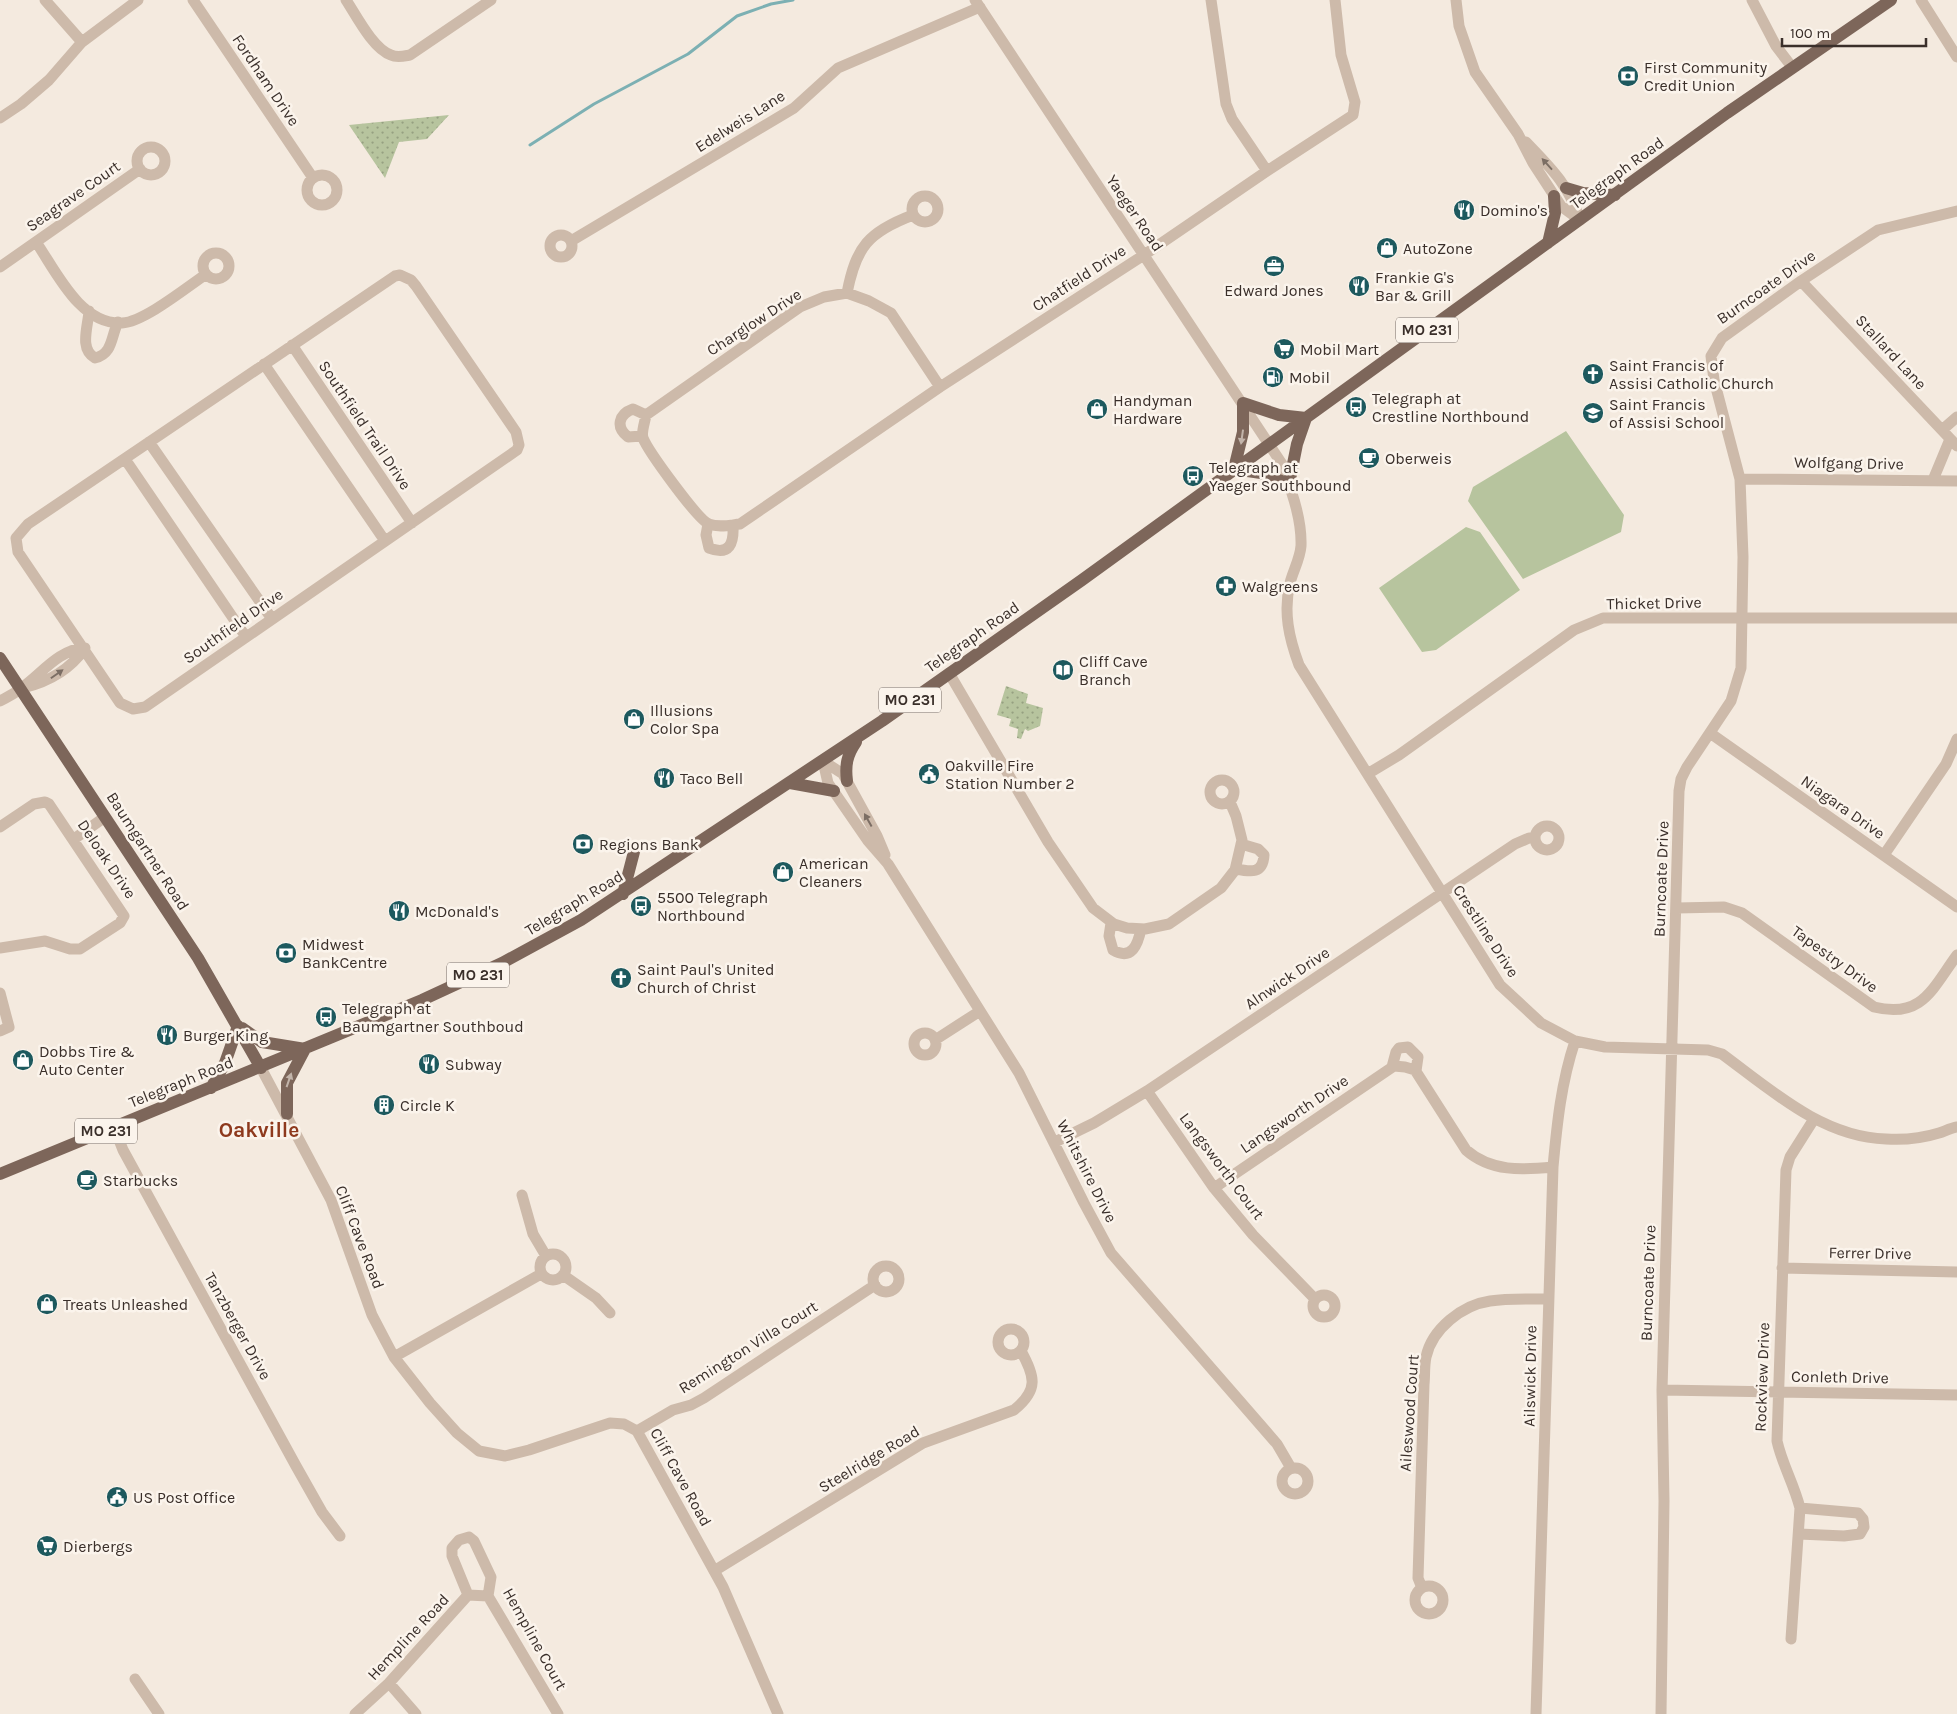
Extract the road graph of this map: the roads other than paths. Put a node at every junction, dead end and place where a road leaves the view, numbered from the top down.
1 (45, 0) edge
2 (138, 0) edge
3 (193, 0) edge
4 (346, 0) edge
5 (491, 0) edge
6 (1211, 0) edge
7 (1335, 0) edge
8 (1456, 0) edge
9 (1752, 0) edge
10 (1890, 0) edge
11 (1921, 0) edge
12 (978, 3) edge
13 (82, 42) junction
14 (1957, 57) edge
15 (1792, 67) junction
16 (0, 118) edge
17 (1518, 134) junction
18 (140, 169) dead end
19 (1267, 171) junction
20 (313, 178) dead end
21 (1566, 188) junction
22 (1615, 195) junction
23 (1554, 196) junction
24 (1957, 211) edge
25 (914, 215) dead end
26 (1580, 220) junction
27 (571, 241) dead end
28 (36, 242) junction
29 (1548, 243) junction
30 (1144, 256) junction
31 (0, 267) edge
32 (205, 275) dead end
33 (1801, 281) junction
34 (847, 293) junction
35 (89, 311) junction
36 (118, 322) junction
37 (292, 345) junction
38 (264, 364) junction
39 (940, 387) junction
40 (1243, 404) junction
41 (646, 415) junction
42 (1957, 417) edge
43 (1306, 418) junction
44 (642, 436) junction
45 (1950, 438) edge
46 (149, 442) junction
47 (1270, 444) junction
48 (125, 459) junction
49 (1234, 469) junction
50 (1740, 479) junction
51 (1933, 480) junction
52 (1957, 481) edge
53 (1289, 484) junction
54 (412, 523) junction
55 (708, 524) junction
56 (727, 525) junction
57 (385, 541) junction
58 (1957, 618) edge
59 (272, 619) junction
60 (1743, 619) junction
61 (246, 637) junction
62 (85, 648) junction
63 (0, 658) edge
64 (949, 673) junction
65 (21, 688) junction
66 (0, 701) edge
67 (1710, 734) junction
68 (860, 736) junction
69 (1957, 739) edge
70 (823, 761) junction
71 (1369, 773) junction
72 (847, 781) junction
73 (790, 782) junction
74 (834, 791) junction
75 (1230, 802) dead end
76 (105, 817) junction
77 (0, 827) edge
78 (1534, 838) dead end
79 (74, 839) junction
80 (1241, 844) junction
81 (635, 848) dead end
82 (1884, 855) junction
83 (888, 864) junction
84 (1236, 869) junction
85 (1442, 892) junction
86 (623, 894) junction
87 (1957, 907) edge
88 (1677, 908) junction
89 (1111, 922) junction
90 (1141, 929) junction
91 (0, 948) edge
92 (1957, 955) edge
93 (0, 993) edge
94 (980, 1011) junction
95 (238, 1026) junction
96 (0, 1032) edge
97 (935, 1040) dead end
98 (1575, 1041) junction
99 (1671, 1048) junction
100 (305, 1049) junction
101 (1392, 1067) junction
102 (261, 1068) junction
103 (1416, 1071) junction
104 (211, 1088) junction
105 (1147, 1091) junction
106 (287, 1114) junction
107 (1814, 1120) junction
108 (114, 1127) junction
109 (1957, 1127) edge
110 (1055, 1142) junction
111 (1553, 1167) junction
112 (0, 1174) edge
113 (1214, 1188) junction
114 (522, 1196) dead end
115 (546, 1256) junction
116 (1782, 1268) junction
117 (1957, 1272) edge
118 (541, 1274) junction
119 (563, 1275) junction
120 (874, 1285) dead end
121 (1315, 1299) dead end
122 (1548, 1299) junction
123 (610, 1313) dead end
124 (1021, 1351) dead end
125 (394, 1357) junction
126 (1662, 1390) junction
127 (1778, 1392) junction
128 (1957, 1395) edge
129 (637, 1430) junction
130 (1291, 1468) dead end
131 (1800, 1508) junction
132 (1799, 1534) junction
133 (340, 1536) dead end
134 (714, 1571) junction
135 (1422, 1588) dead end
136 (468, 1595) junction
137 (488, 1596) junction
138 (1792, 1638) dead end
139 (135, 1679) dead end
140 (389, 1683) junction
141 (160, 1714) edge
142 (355, 1714) edge
143 (416, 1714) edge
144 (558, 1714) edge
145 (778, 1714) edge
146 (1536, 1714) edge
147 (1660, 1714) edge

1 - 13 street
2 - 13 street
3 - 20 street, Fordham Drive
4 - 5 street
6 - 19 street
7 - 19 street, Chatfield Drive
8 - 17 street
9 - 15 street
10 - 15 main road, Telegraph Road / MO 231
11 - 14 street
12 - 27 street, Edelweis Lane
12 - 30 street, Yaeger Road
13 - 16 street
15 - 22 main road, Telegraph Road / MO 231
21 -> 17 street
17 - 23 street
18 - 28 street, Seagrave Court
19 - 30 street, Chatfield Drive
21 - 22 main road
21 - 26 street
22 - 26 main road, Telegraph Road / MO 231
23 - 26 street
23 - 29 main road
24 - 33 street, Burncoate Drive
25 - 34 street
26 - 29 main road, Telegraph Road / MO 231
28 - 31 street, Seagrave Court
28 - 35 street
29 - 43 main road, Telegraph Road / MO 231
30 - 39 street, Chatfield Drive
30 - 40 street, Yaeger Road
32 - 36 street
33 - 45 street, Stallard Lane
33 - 50 street, Burncoate Drive
34 - 39 street
34 - 41 street, Charglow Drive
35 - 36 street
35 - 36 street
37 - 38 street, Southfield Drive
37 - 54 street, Southfield Trail Drive
37 - 54 street, Southfield Drive
38 - 46 street, Southfield Drive
38 - 57 street
39 - 56 street, Chatfield Drive
40 - 43 main road
40 - 47 street, Yaeger Road
40 -> 49 main road
41 - 44 street
41 - 44 street
42 - 45 street
43 - 47 main road, Telegraph Road / MO 231
43 - 53 main road
44 - 55 street
45 - 51 street
46 - 48 street, Southfield Drive
46 - 59 street
47 - 49 main road, Telegraph Road / MO 231
47 - 53 street, Crestline Drive
48 - 61 street
48 - 62 street, Southfield Drive
49 - 53 main road
49 - 64 main road, Telegraph Road / MO 231
50 - 51 street, Wolfgang Drive
50 - 60 street, Burncoate Drive
51 - 52 street, Wolfgang Drive
53 - 71 street, Crestline Drive
54 - 57 street, Southfield Drive
55 - 56 street
55 - 56 street
57 - 59 street, Southfield Drive
58 - 60 street, Thicket Drive
59 - 61 street, Southfield Drive
60 - 67 street, Burncoate Drive
60 - 71 street, Thicket Drive
61 - 62 street, Southfield Drive
62 - 65 street
63 - 65 main road, Baumgartner Road
64 - 68 main road, Telegraph Road / MO 231
64 - 89 street
65 - 66 street
65 - 76 main road, Baumgartner Road
67 - 82 street, Niagara Drive
67 - 88 street, Burncoate Drive
68 - 70 main road, Telegraph Road / MO 231
68 - 72 main road
69 - 82 street
70 - 72 street, Whitshire Drive
70 - 73 main road, Telegraph Road / MO 231
70 - 74 street, Whitshire Drive
71 - 85 street, Crestline Drive
83 -> 72 street, Whitshire Drive
73 - 74 main road
73 - 86 main road, Telegraph Road / MO 231
74 - 83 street, Whitshire Drive
75 - 80 street
76 - 79 street
76 - 95 main road, Baumgartner Road
77 - 79 street, Deloak Drive
78 - 85 street, Alnwick Drive
79 - 91 street, Deloak Drive
80 - 84 street
80 - 84 street
81 - 86 main road
82 - 87 street, Niagara Drive
83 - 94 street, Whitshire Drive
84 - 90 street
85 - 98 street, Crestline Drive
85 - 105 street, Alnwick Drive
86 - 100 main road, Telegraph Road / MO 231
88 - 92 street, Tapestry Drive
88 - 99 street, Burncoate Drive
89 - 90 street
89 - 90 street
93 - 96 street
94 - 97 street
94 - 110 street, Whitshire Drive
95 - 100 main road
95 - 102 main road, Baumgartner Road
95 - 104 main road
98 - 99 street, Crestline Drive
98 - 111 street, Ailswick Drive
99 - 107 street, Crestline Drive
99 - 126 street, Burncoate Drive
100 - 102 main road, Telegraph Road / MO 231
106 -> 100 main road
101 - 103 street
101 - 103 street, Langsworth Drive
101 - 113 street, Langsworth Drive
102 - 104 main road, Telegraph Road / MO 231
102 - 106 street, Cliff Cave Road
103 - 111 street, Langsworth Drive
104 - 108 main road, Telegraph Road / MO 231
105 - 110 street, Alnwick Drive
105 - 113 street, Langsworth Court
106 - 125 street, Cliff Cave Road
107 - 109 street, Crestline Drive
107 - 116 street, Rockview Drive
108 - 112 main road, Telegraph Road / MO 231
108 - 133 street, Tanzberger Drive
110 - 130 street, Whitshire Drive
111 - 122 street, Ailswick Drive
113 - 121 street, Langsworth Court
114 - 115 street
115 - 118 street
115 - 119 street
116 - 117 street, Ferrer Drive
116 - 127 street, Rockview Drive
118 - 119 street
118 - 125 street
119 - 123 street
120 - 129 street, Remington Villa Court
122 - 135 street, Aileswood Court
122 - 146 street, Ailswick Drive
124 - 134 street, Steelridge Road
125 - 129 street, Cliff Cave Road
126 - 127 street, Conleth Drive
126 - 147 street, Burncoate Drive
127 - 128 street, Conleth Drive
127 - 131 street, Rockview Drive
129 - 134 street, Cliff Cave Road
131 - 132 street, Rockview Drive
131 - 132 street
132 - 138 street, Rockview Drive
134 - 145 street, Cliff Cave Road
136 - 137 street, Hempline Road
136 - 137 street, Hempline Court
136 - 140 street, Hempline Road
137 - 144 street, Hempline Court
139 - 141 street
140 - 142 street, Hempline Road
140 - 143 street

